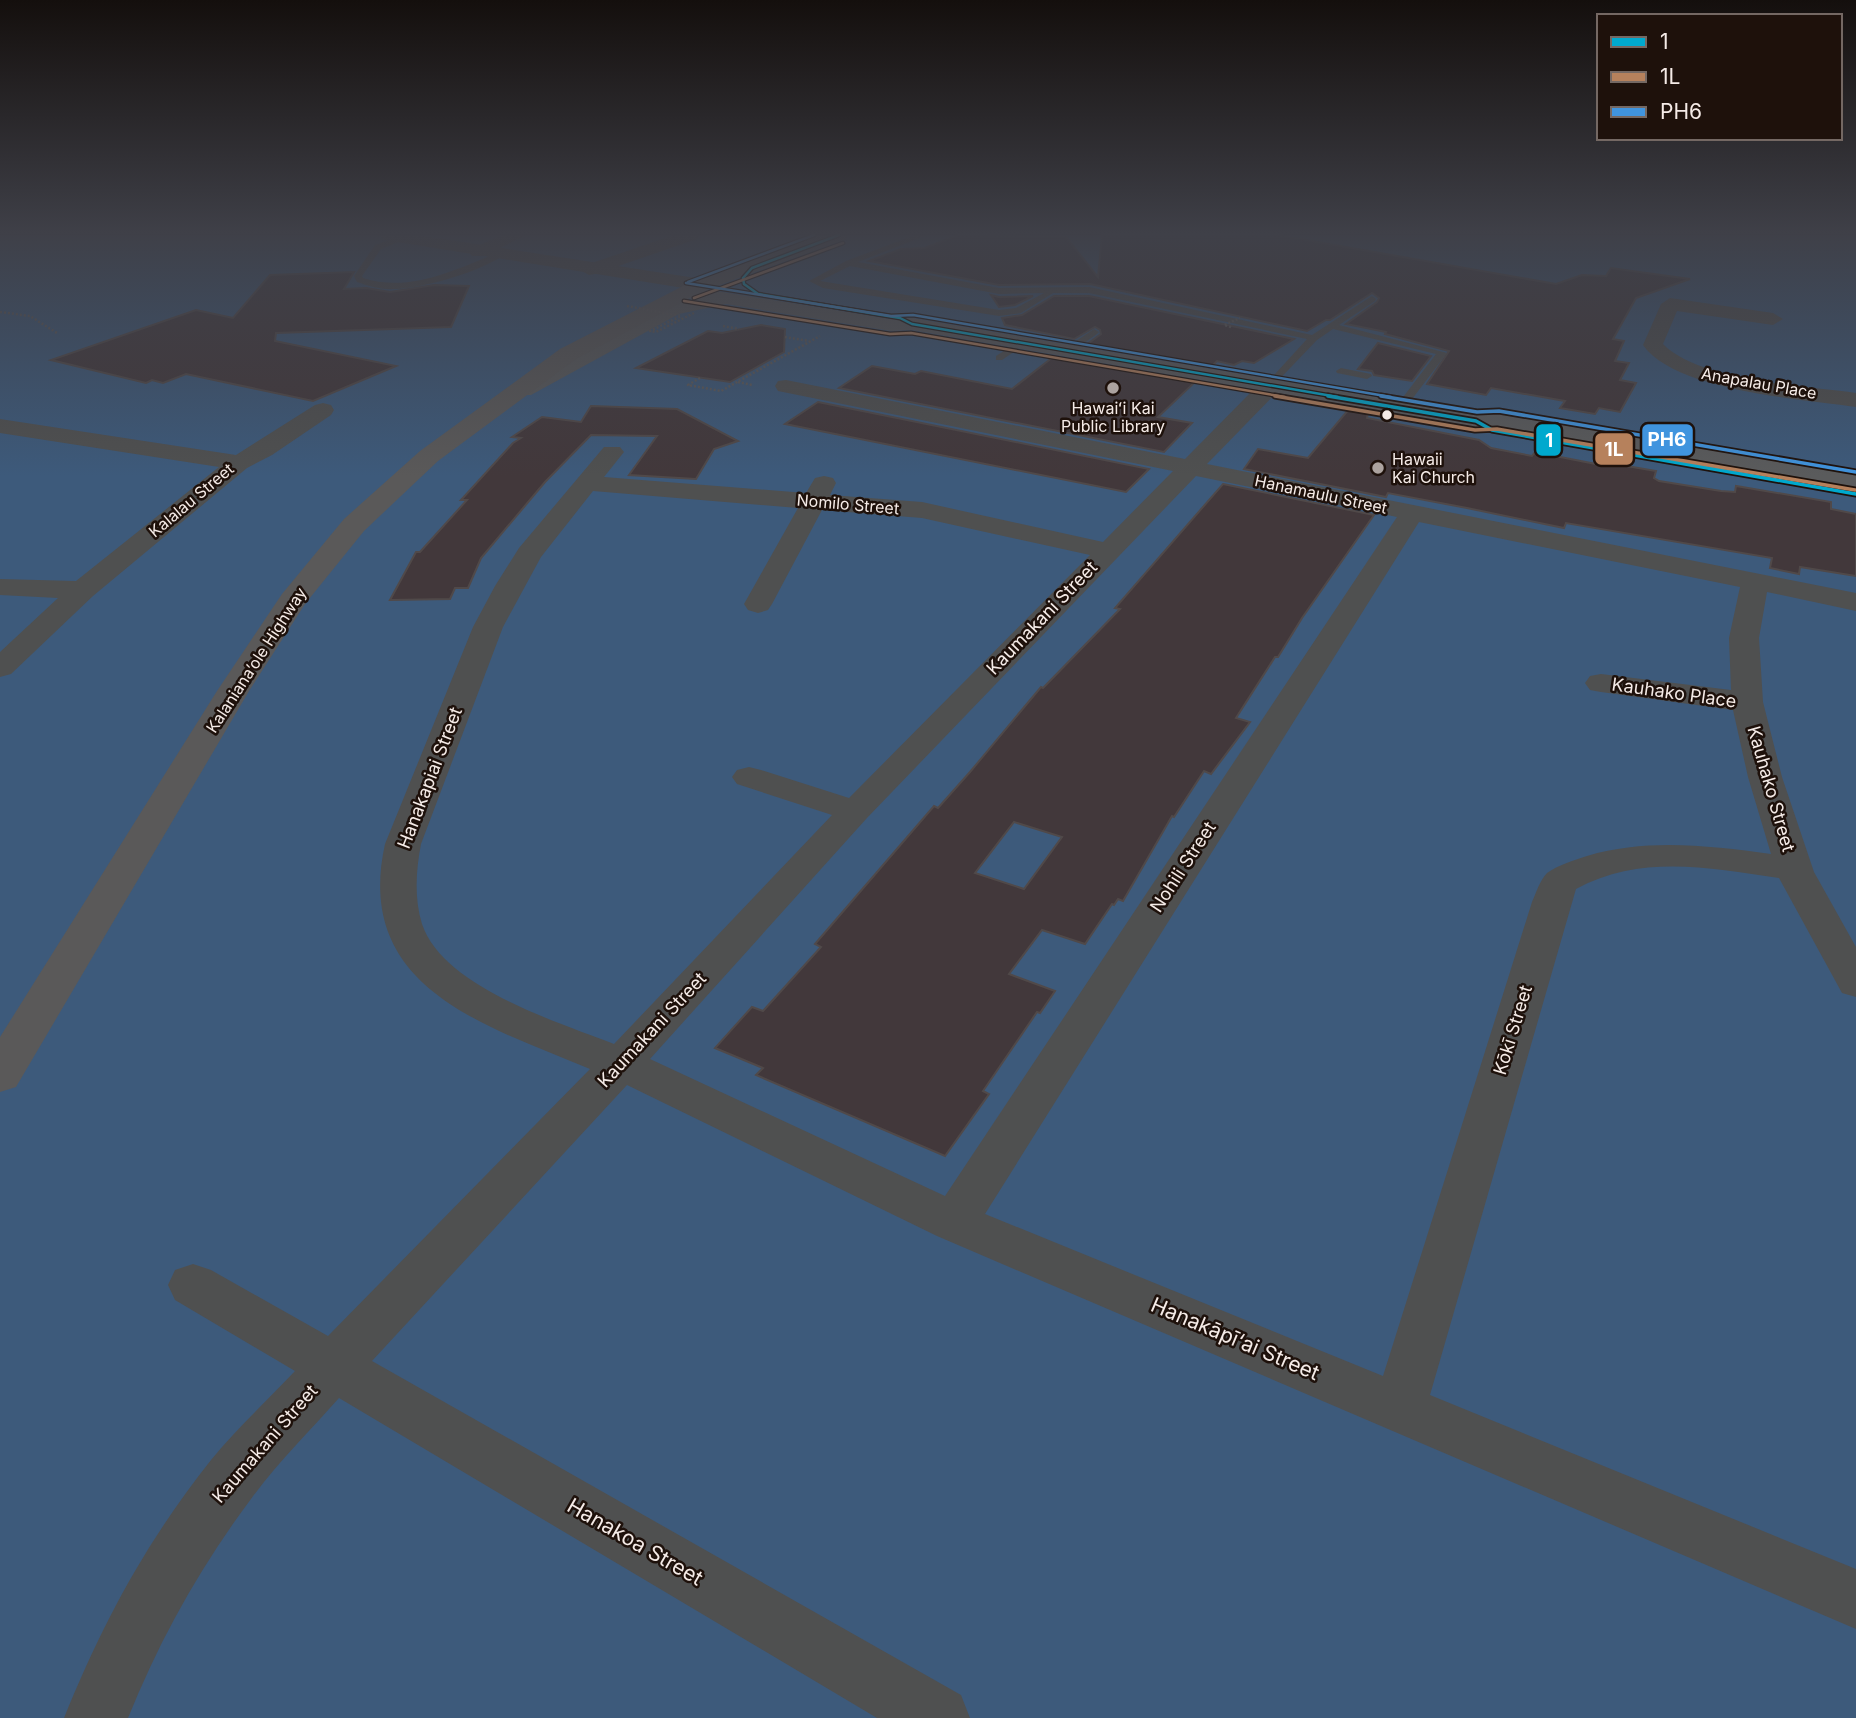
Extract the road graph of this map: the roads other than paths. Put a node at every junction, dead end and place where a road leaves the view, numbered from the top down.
1 (654, 315) edge
2 (662, 315) edge
3 (843, 315) edge
4 (1207, 315) edge
5 (1347, 315) edge
6 (1665, 315) edge
7 (1747, 315) edge
8 (1773, 319) dead end
9 (1331, 326) junction
10 (1094, 332) dead end
11 (1314, 338) junction
12 (1021, 343) junction
13 (1066, 351) junction
14 (999, 358) dead end
15 (1341, 372) dead end
16 (1367, 376) dead end
17 (1403, 382) dead end
18 (1418, 385) junction
19 (786, 386) dead end
20 (1269, 387) junction
21 (1856, 400) edge
22 (491, 409) junction
23 (1399, 409) junction
24 (323, 410) dead end
25 (1476, 421) junction
26 (0, 426) edge
27 (612, 452) dead end
28 (239, 463) junction
29 (1192, 467) junction
30 (1856, 481) edge
31 (585, 483) junction
32 (818, 491) junction
33 (1856, 494) edge
34 (1412, 513) junction
35 (1107, 551) junction
36 (1755, 581) junction
37 (0, 587) edge
38 (83, 590) junction
39 (1856, 602) edge
40 (758, 604) dead end
41 (0, 668) edge
42 (1601, 683) dead end
43 (1747, 702) junction
44 (749, 777) dead end
45 (855, 811) junction
46 (1793, 869) junction
47 (1856, 983) edge
48 (621, 1064) junction
49 (0, 1075) edge
50 (954, 1222) junction
51 (193, 1285) dead end
52 (332, 1367) junction
53 (1400, 1407) junction
54 (1856, 1599) edge
55 (96, 1718) edge
56 (938, 1718) edge

1 - 22 main road, Kalaniana’ole Highway
2 - 22 main road
3 - 12 main road
4 - 11 lane
5 - 9 lane
6 - 21 street, Anapalau Place
7 - 8 street, Anapalau Place
9 - 11 lane
9 - 18 lane
10 - 13 lane
11 - 20 lane
12 - 13 main road
12 - 14 lane
13 - 20 main road
15 - 16 lane
17 - 18 lane
18 - 23 lane
19 - 29 street, Hanamaulu Street
20 - 23 main road
20 - 29 street, Kaumakani Street
22 - 49 main road, Kalaniana’ole Highway
23 - 25 main road
24 - 28 street
25 - 30 main road
25 - 33 main road
26 - 28 street, Kalalau Street
27 - 31 street, Hanakapiai Street
28 - 38 street, Kalalau Street
29 - 34 street, Hanamaulu Street
29 - 35 street, Kaumakani Street
31 - 32 street, Nomilo Street
31 - 48 street, Hanakapiai Street
32 - 35 street, Nomilo Street
32 - 40 street
34 - 36 street, Hanamaulu Street
34 - 50 street, Nohili Street
35 - 45 street, Kaumakani Street
36 - 39 street, Hanamaulu Street
36 - 43 street, Kauhako Street
37 - 38 street
38 - 41 street, Kalalau Street
42 - 43 street, Kauhako Place
43 - 46 street, Kauhako Street
44 - 45 street
45 - 48 street, Kaumakani Street
46 - 47 street, Kauhako Street
46 - 53 street, Kōkī Street
48 - 50 street, Hanakāpī‘ai Street
48 - 52 street, Kaumakani Street
50 - 53 street, Hanakāpī‘ai Street
51 - 52 street, Hanakoa Street
52 - 55 street, Kaumakani Street
52 - 56 street, Hanakoa Street
53 - 54 street, Hanakāpī‘ai Street

